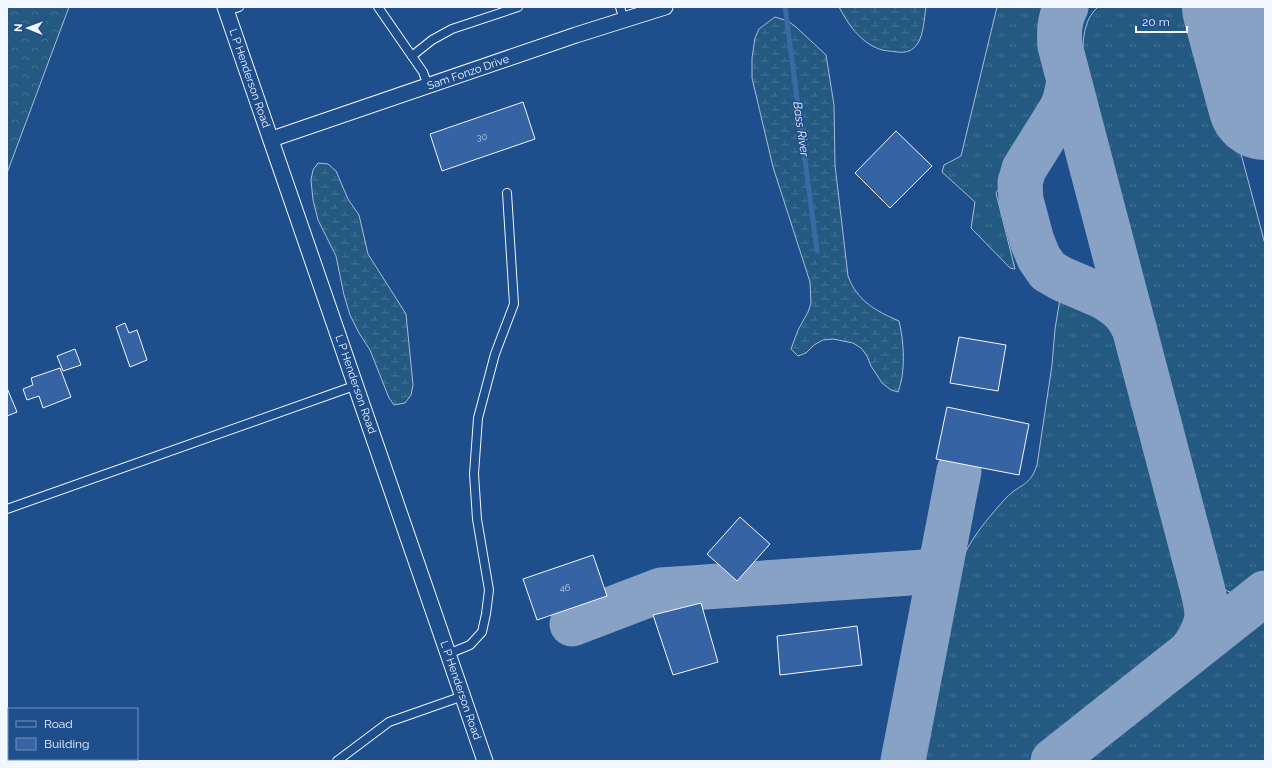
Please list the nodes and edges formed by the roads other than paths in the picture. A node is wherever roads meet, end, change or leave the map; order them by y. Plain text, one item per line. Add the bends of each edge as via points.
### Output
1 (378, 7) edge
2 (518, 7) edge
3 (664, 7) edge
4 (230, 8) edge
5 (622, 14) edge
6 (412, 56) junction
7 (428, 86) junction
8 (272, 139) junction
9 (507, 193) dead end
10 (356, 385) junction
11 (7, 509) edge
12 (448, 654) junction
13 (463, 696) junction
14 (336, 761) edge
15 (485, 761) edge

1 - 6 lane
2 - 6 lane via 452,29 432,40
3 - 5 street, Sam Fonzo Drive
4 - 8 street, L P Henderson Road
5 - 7 street, Sam Fonzo Drive
6 - 7 lane via 423,72
7 - 8 street, Sam Fonzo Drive
8 - 10 street, L P Henderson Road
9 - 12 lane via 514,304 495,354 478,418 474,474 489,590 482,632 470,645
10 - 11 lane
10 - 12 street, L P Henderson Road
12 - 13 street, L P Henderson Road
13 - 14 lane via 389,722
13 - 15 street, L P Henderson Road

